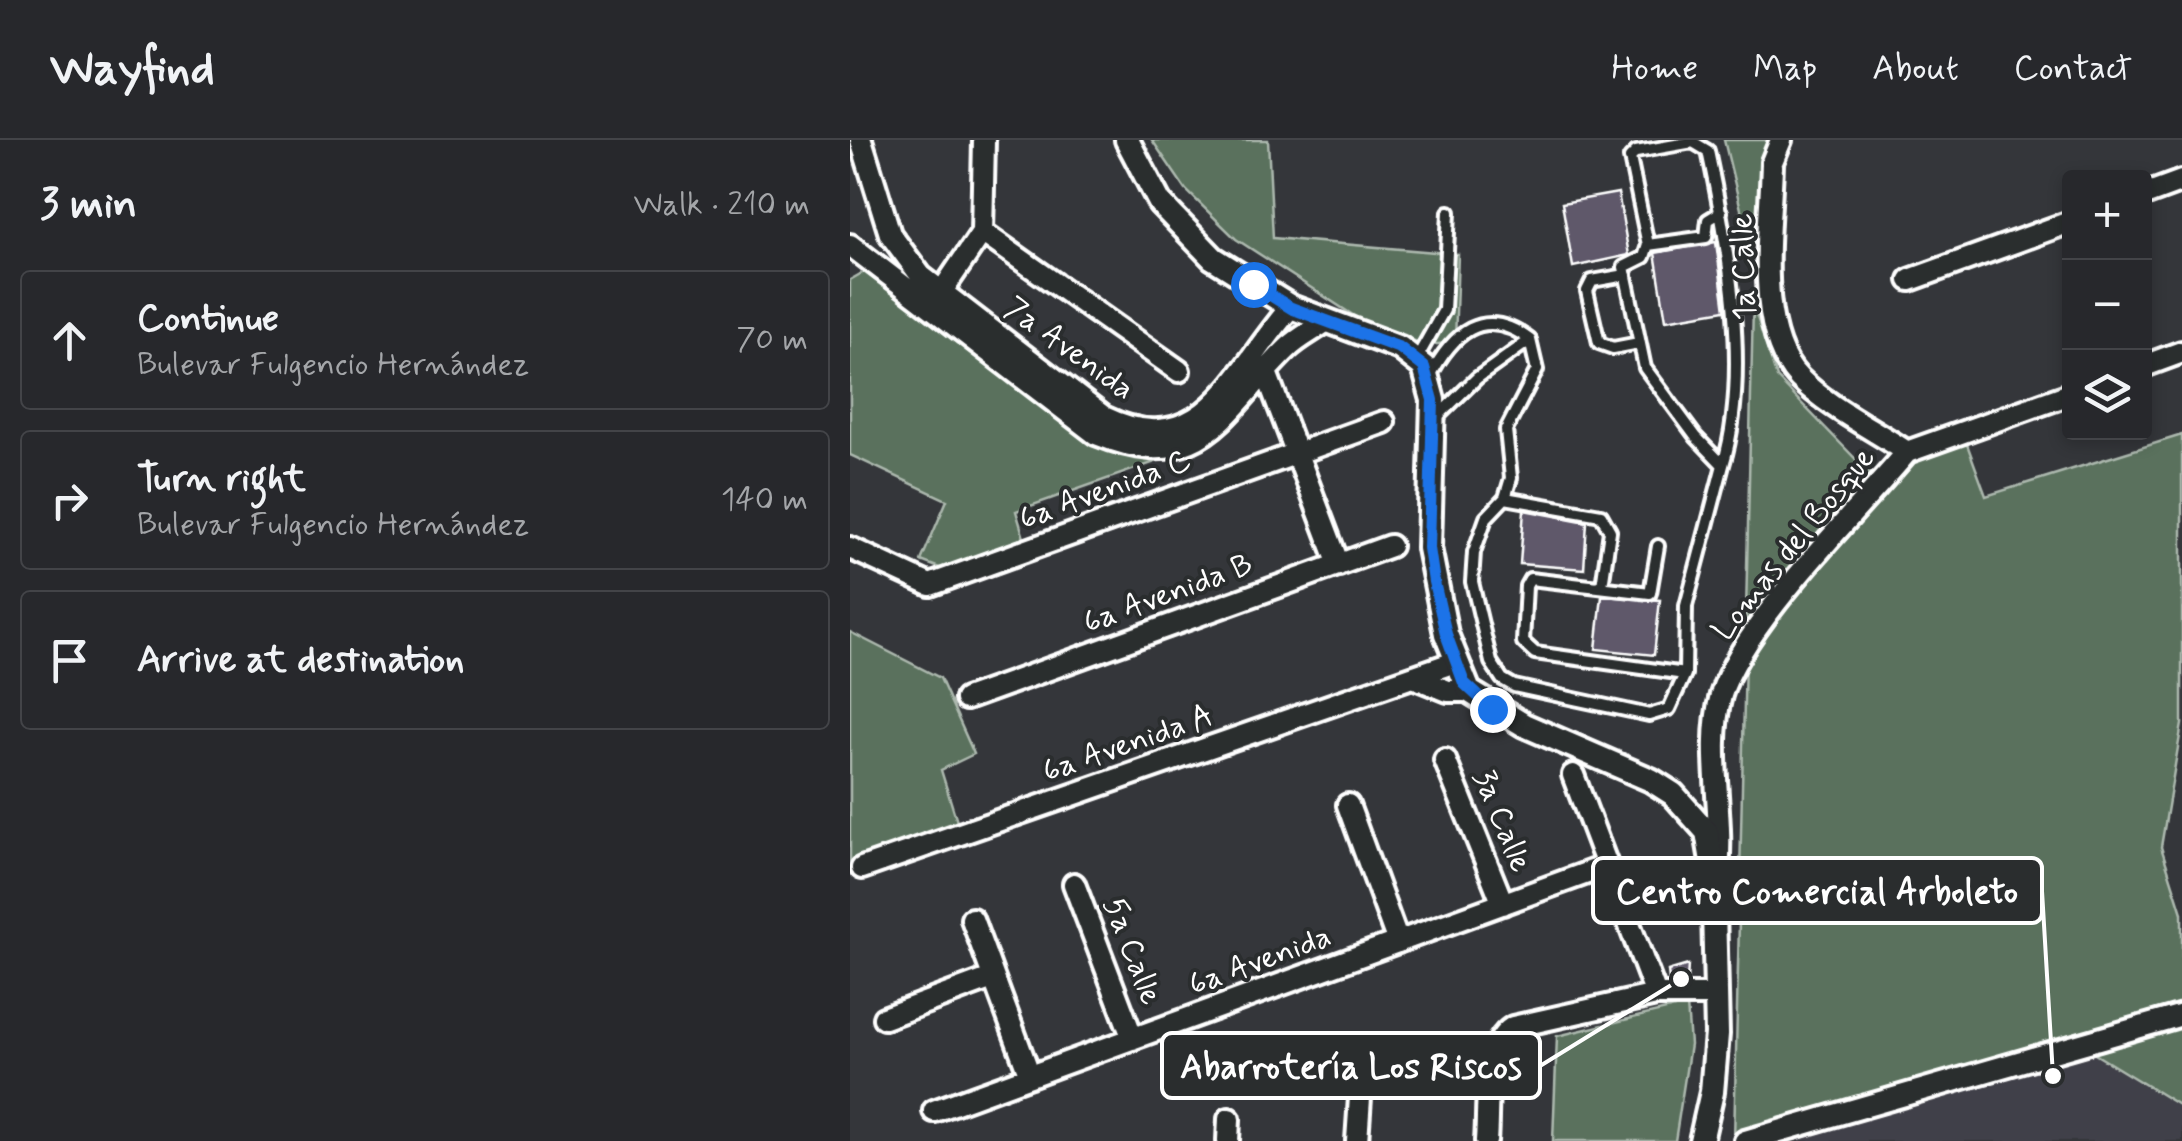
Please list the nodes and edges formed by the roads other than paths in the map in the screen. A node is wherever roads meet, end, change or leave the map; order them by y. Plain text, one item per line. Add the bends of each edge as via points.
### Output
1 (861, 140) edge
2 (984, 140) edge
3 (1127, 140) edge
4 (1781, 140) edge
5 (2182, 181) edge
6 (2152, 192) edge
7 (1449, 212) dead end
8 (1721, 212) junction
9 (2062, 225) edge
10 (982, 232) junction
11 (850, 244) edge
12 (1648, 245) junction
13 (1626, 274) junction
14 (1910, 280) dead end
15 (936, 301) junction
16 (1291, 308) junction
17 (1325, 322) junction
18 (1530, 340) junction
19 (1639, 343) junction
20 (2182, 352) edge
21 (1252, 358) junction
22 (2152, 363) edge
23 (1423, 368) junction
24 (1179, 370) dead end
25 (1267, 375) junction
26 (1039, 380) junction
27 (2062, 397) edge
28 (1434, 421) junction
29 (1384, 422) dead end
30 (1297, 452) junction
31 (1907, 452) junction
32 (1723, 465) junction
33 (1505, 498) junction
34 (1390, 546) dead end
35 (1658, 546) dead end
36 (850, 548) edge
37 (1339, 565) junction
38 (1602, 586) junction
39 (1455, 662) junction
40 (1685, 674) junction
41 (1412, 677) junction
42 (1469, 691) junction
43 (966, 699) dead end
44 (1445, 760) dead end
45 (1572, 775) dead end
46 (1348, 805) dead end
47 (1606, 866) junction
48 (862, 868) dead end
49 (1074, 884) dead end
50 (1503, 904) junction
51 (1714, 911) junction
52 (972, 919) dead end
53 (1398, 942) junction
54 (992, 978) junction
55 (1716, 994) junction
56 (1656, 995) junction
57 (2182, 1015) edge
58 (884, 1018) dead end
59 (1133, 1039) junction
60 (1364, 1054) dead end
61 (1030, 1076) junction
62 (934, 1111) dead end
63 (1229, 1119) dead end
64 (1228, 1141) edge
65 (1357, 1141) edge
66 (1486, 1141) edge
67 (1700, 1141) edge
68 (1744, 1141) edge

1 - 15 street, 7a Avenida via 890,234
2 - 10 street
3 - 16 street via 1160,203 1213,258
4 - 31 street, 1a Calle via 1772,162 1769,308 1777,336 1800,379
5 - 6 street
7 - 23 lane via 1444,310
8 - 12 lane via 1708,220 1706,237
8 - 12 lane via 1703,147 1694,142 1636,152 1631,170
8 - 32 lane via 1737,409
9 - 14 street
10 - 15 street
10 - 24 street
11 - 15 street, 7a Avenida
12 - 13 lane via 1644,257 1624,267
13 - 19 lane
13 - 19 lane via 1592,281 1587,291 1598,343
15 - 26 street, 7a Avenida
16 - 17 street
16 - 21 street, 7a Avenida
17 - 23 street
17 - 25 street, 7a Avenida via 1287,349
18 - 23 lane via 1514,328 1476,325
18 - 28 lane via 1477,378
18 - 33 lane via 1536,370 1506,430 1511,478
19 - 32 lane via 1645,368
20 - 22 street
21 - 25 street
21 - 26 street, 7a Avenida via 1200,418 1160,430 1130,429
23 - 28 street
25 - 26 street, 7a Avenida via 1210,433 1158,449 1096,434
25 - 30 street
27 - 31 street
28 - 39 street via 1429,548
29 - 30 street, 6a Avenida C
30 - 36 street, 6a Avenida C via 930,585
30 - 37 street
31 - 51 street, Lomas del Bosque via 1734,662 1715,734 1722,830
32 - 40 lane via 1686,606
33 - 38 lane via 1601,515 1610,530
33 - 40 lane via 1486,518 1472,582 1491,662 1502,680 1649,714 1669,709
34 - 37 street, 6a Avenida B
35 - 38 lane via 1650,593
37 - 43 street, 6a Avenida B
38 - 40 lane via 1530,579 1523,642 1535,653
39 - 41 street, 6a Avenida A
39 - 42 street
41 - 42 street via 1448,691
41 - 48 street, 6a Avenida A
42 - 51 street via 1492,709 1673,794 1707,832
44 - 50 street, 3a Calle
45 - 47 street
46 - 53 street
47 - 50 street, 6a Avenida
47 - 56 street
49 - 59 street, 5a Calle
50 - 53 street, 6a Avenida
51 - 55 street
52 - 54 street
53 - 59 street, 6a Avenida
54 - 58 street
54 - 61 street
55 - 56 street
55 - 67 street via 1715,1063
56 - 66 street via 1501,1034
57 - 68 street
59 - 61 street, 6a Avenida
60 - 65 street
61 - 62 street, 6a Avenida
63 - 64 street

